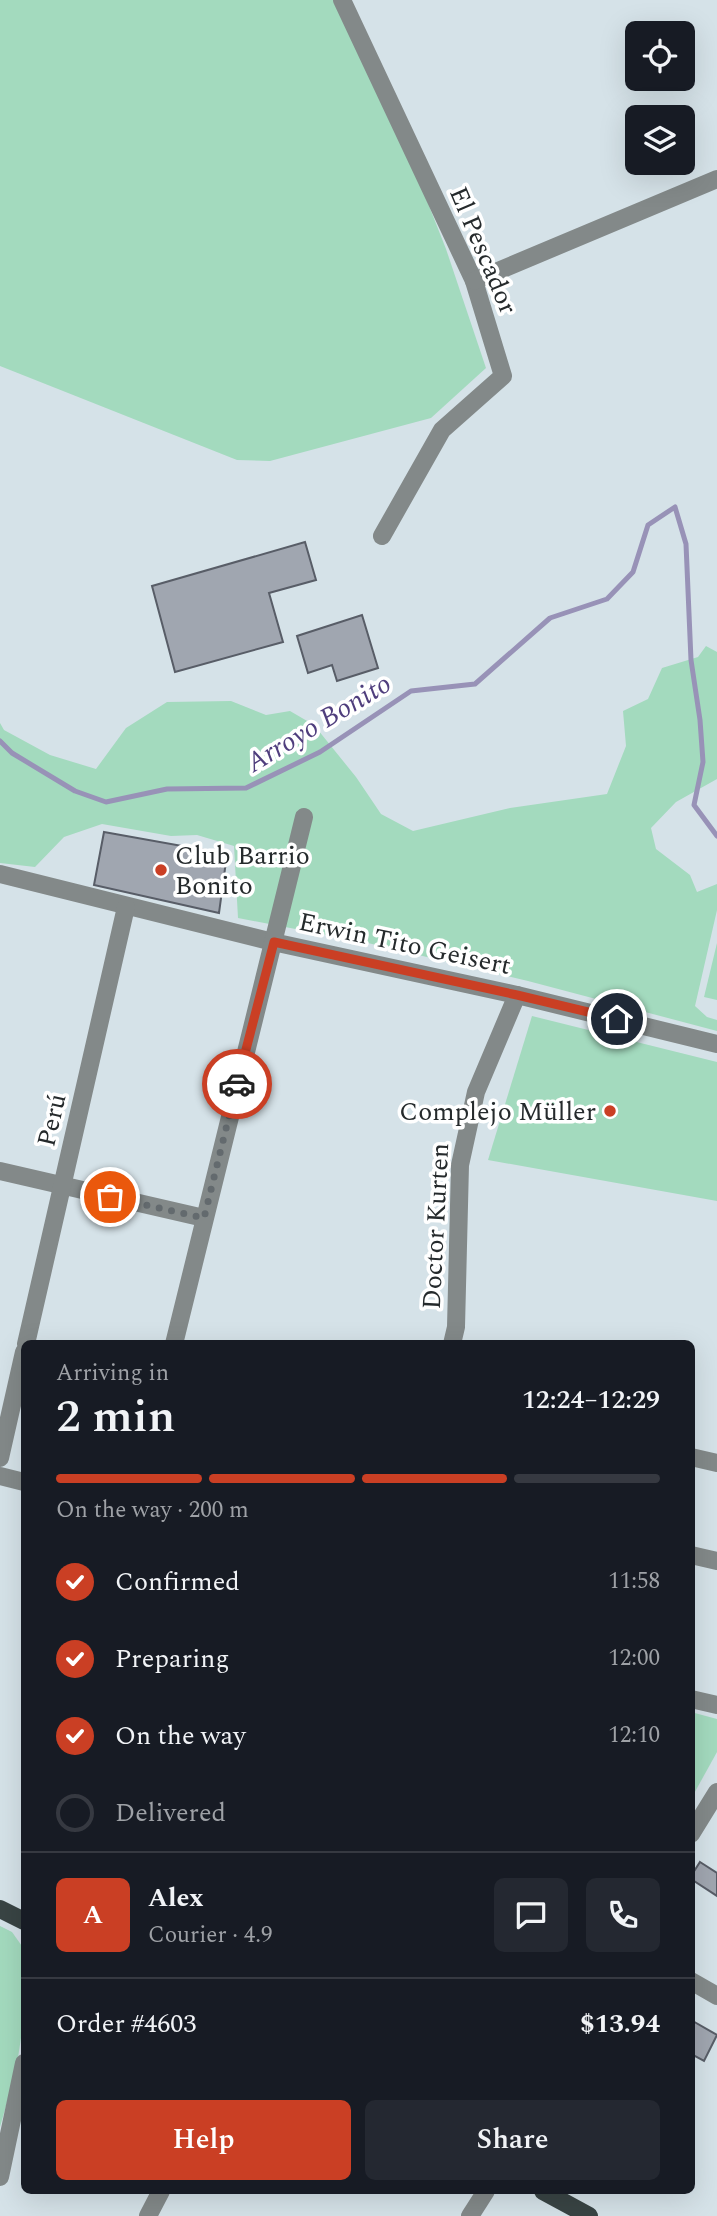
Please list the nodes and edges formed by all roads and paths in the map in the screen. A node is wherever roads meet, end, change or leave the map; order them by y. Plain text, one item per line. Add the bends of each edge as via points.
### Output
1 (342, 0) edge
2 (717, 179) edge
3 (474, 281) junction
4 (382, 536) dead end
5 (304, 817) dead end
6 (0, 874) edge
7 (126, 907) junction
8 (274, 942) junction
9 (517, 995) junction
10 (717, 1044) edge
11 (0, 1171) edge
12 (62, 1187) junction
13 (204, 1218) junction
14 (27, 1340) edge
15 (175, 1340) edge
16 (453, 1340) edge
17 (21, 1365) edge
18 (0, 1458) edge
19 (695, 1458) edge
20 (717, 1463) edge
21 (0, 1476) edge
22 (21, 1481) edge
23 (695, 1556) edge
24 (717, 1561) edge
25 (695, 1700) edge
26 (717, 1705) edge
27 (717, 1792) edge
28 (695, 1828) edge
29 (0, 1909) edge
30 (21, 1920) edge
31 (695, 1983) edge
32 (717, 1996) edge
33 (21, 2077) edge
34 (0, 2178) edge
35 (159, 2194) edge
36 (484, 2194) edge
37 (549, 2194) edge
38 (148, 2216) edge
39 (470, 2216) edge
40 (589, 2216) edge

1 - 3 street, El Pescador
2 - 3 street
3 - 4 street, El Pescador via 503,376 442,430
5 - 8 street
6 - 7 street, Erwin Tito Geisert
7 - 8 street, Erwin Tito Geisert
7 - 12 street, Perú
8 - 9 street, Erwin Tito Geisert
8 - 13 street
9 - 10 street, Erwin Tito Geisert
9 - 16 street, Doctor Kurten via 476,1092 460,1165
11 - 12 street
12 - 13 street
12 - 14 street, Perú
13 - 15 street
17 - 18 street
19 - 20 street
21 - 22 street
23 - 24 street
25 - 26 street
27 - 28 street
29 - 30 main road
31 - 32 street
33 - 34 street
35 - 38 street
36 - 39 street
37 - 40 main road

